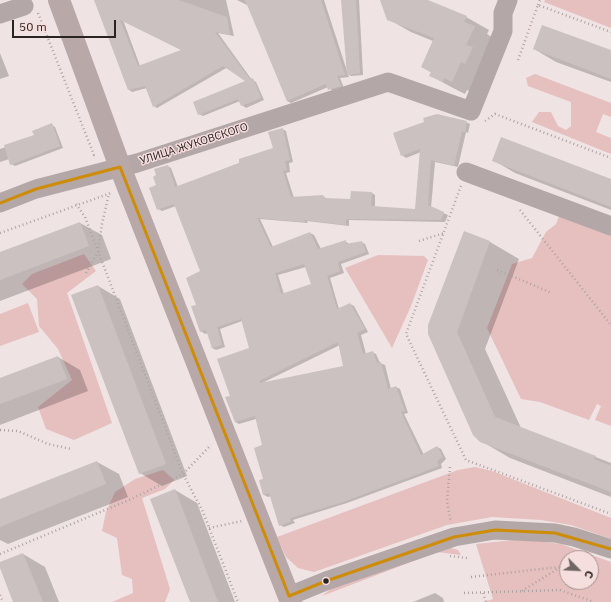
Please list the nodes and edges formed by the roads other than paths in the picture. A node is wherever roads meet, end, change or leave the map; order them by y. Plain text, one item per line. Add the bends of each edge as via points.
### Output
1 (59, 0) edge
2 (508, 0) edge
3 (30, 7) road end
4 (0, 14) edge
5 (120, 167) junction
6 (466, 172) road end
7 (0, 203) edge
8 (611, 226) edge
9 (611, 549) edge
10 (290, 599) edge

1 - 5 main road
2 - 5 street, УЛИЦА ЖУКОВСКОГО via 503,13 503,31 471,111 388,82
3 - 4 street
5 - 7 street, УЛИЦА ЖУКОВСКОГО via 36,189
5 - 10 main road
6 - 8 street
9 - 10 street via 555,533 495,530 454,537

